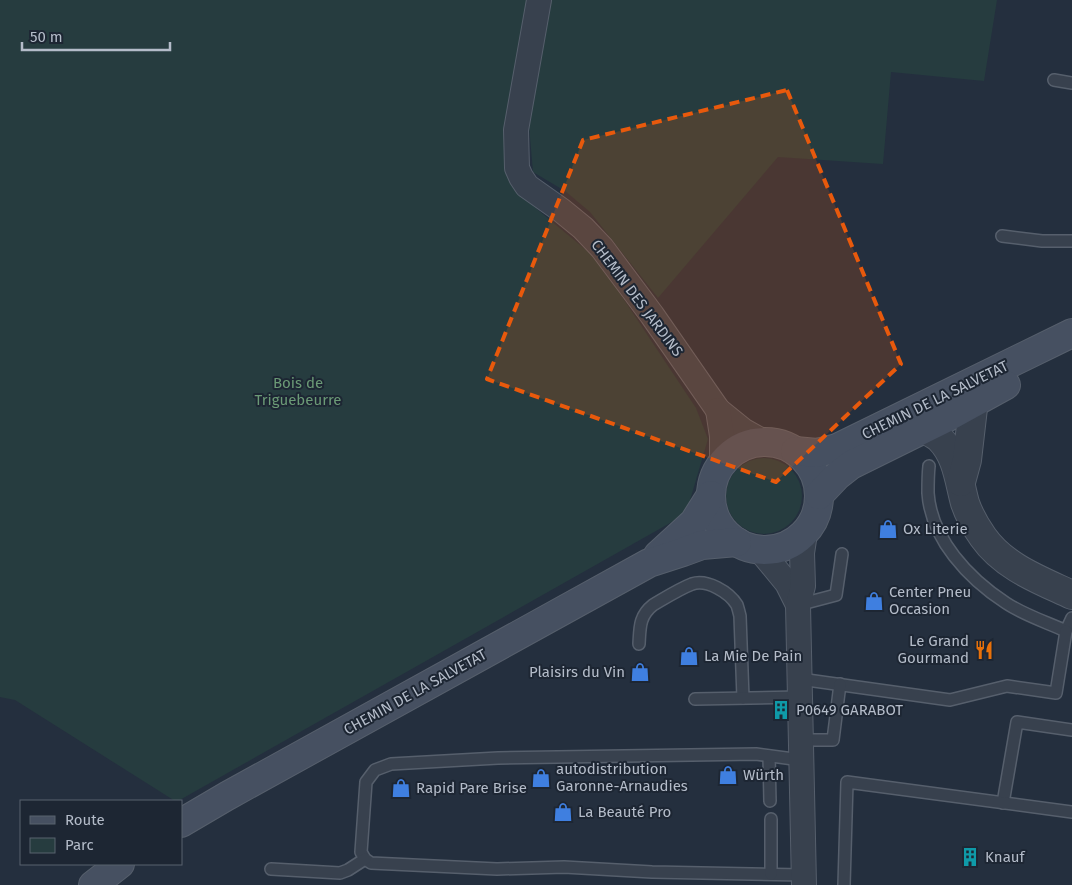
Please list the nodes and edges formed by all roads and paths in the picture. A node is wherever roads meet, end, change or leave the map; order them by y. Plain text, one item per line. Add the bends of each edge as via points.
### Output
1 (539, 0) edge
2 (1054, 80) dead end
3 (1072, 82) edge
4 (1002, 236) dead end
5 (1072, 241) edge
6 (1072, 333) edge
7 (1072, 351) edge
8 (976, 401) junction
9 (718, 410) junction
10 (924, 429) junction
11 (764, 442) junction
12 (795, 451) junction
13 (722, 464) junction
14 (928, 466) dead end
15 (961, 482) junction
16 (711, 495) junction
17 (819, 496) junction
18 (805, 533) junction
19 (748, 546) junction
20 (842, 554) dead end
21 (649, 563) junction
22 (1072, 595) edge
23 (798, 605) junction
24 (1072, 618) edge
25 (1066, 631) junction
26 (639, 644) dead end
27 (840, 684) junction
28 (800, 688) junction
29 (743, 698) junction
30 (694, 699) dead end
31 (1072, 730) edge
32 (801, 750) junction
33 (770, 756) junction
34 (770, 801) dead end
35 (1003, 803) junction
36 (1072, 812) edge
37 (771, 819) dead end
38 (182, 822) edge
39 (364, 859) junction
40 (119, 865) edge
41 (271, 869) dead end
42 (771, 874) junction
43 (804, 880) edge
44 (93, 885) edge
45 (844, 885) edge

1 - 9 street, CHEMIN DES JARDINS via 516,130 517,168 527,186 583,228 602,248
2 - 3 lane
4 - 5 lane
6 - 12 main road, CHEMIN DE LA SALVETAT via 837,448 816,453
7 - 8 main road, CHEMIN DE LA SALVETAT
8 - 10 main road, CHEMIN DE LA SALVETAT
8 - 15 street
9 - 11 street, CHEMIN DES JARDINS
9 - 13 street, CHEMIN DES JARDINS
10 - 15 street via 947,449
10 - 17 main road, CHEMIN DE LA SALVETAT via 852,465
11 - 12 main road
11 - 13 main road via 738,450
12 - 17 main road via 815,475
13 - 16 main road
14 - 25 lane via 932,514 954,555 977,581 1008,604
15 - 22 street via 969,513 994,550 1020,570
16 - 19 main road via 714,513 721,526
16 - 21 main road, CHEMIN DE LA SALVETAT via 694,522
17 - 18 main road via 819,506
18 - 19 main road via 786,546 774,549
18 - 23 street via 803,586
19 - 21 main road, CHEMIN DE LA SALVETAT via 702,545
19 - 23 street via 787,583
20 - 23 lane via 836,595
21 - 38 main road, CHEMIN DE LA SALVETAT
23 - 28 street
24 - 25 lane
25 - 27 lane via 1056,693 1007,686 950,700
26 - 29 lane via 641,620 653,605 693,584 709,584 718,588 733,600 740,616
27 - 28 lane
27 - 32 lane via 833,740
28 - 29 lane
28 - 32 street
29 - 30 lane
31 - 35 lane via 1017,722
32 - 33 lane
32 - 43 street
33 - 34 lane
33 - 39 lane via 508,758 391,764 375,770 366,782
35 - 36 lane
35 - 45 lane via 847,782
37 - 42 lane
39 - 41 lane via 340,873
39 - 42 lane via 371,863 497,869
40 - 44 main road
42 - 43 lane

